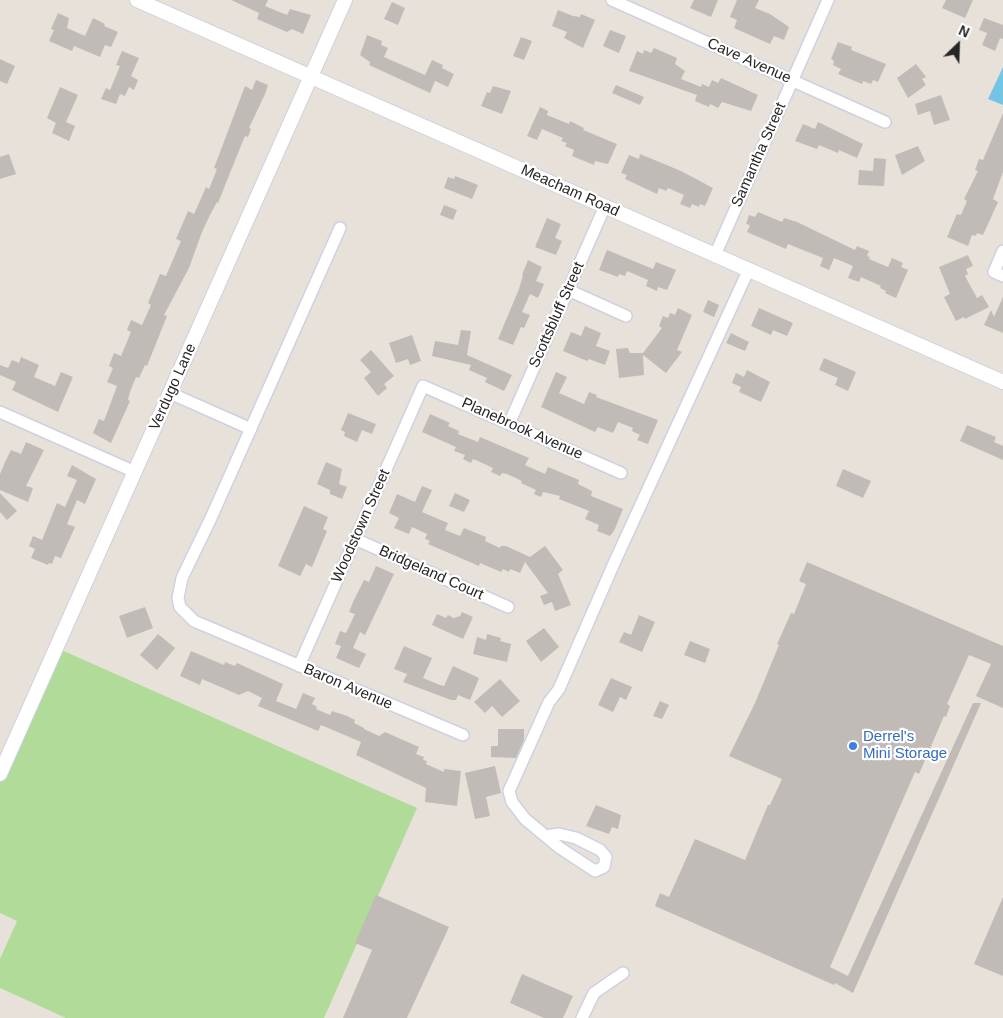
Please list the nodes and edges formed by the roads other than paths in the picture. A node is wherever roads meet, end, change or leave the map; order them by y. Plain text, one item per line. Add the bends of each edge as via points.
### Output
1 (137, 0) edge
2 (345, 0) edge
3 (612, 0) edge
4 (828, 0) edge
5 (311, 77) junction
6 (792, 80) junction
7 (885, 122) dead end
8 (605, 206) junction
9 (340, 228) dead end
10 (1003, 251) edge
11 (715, 255) junction
12 (749, 269) junction
13 (998, 274) edge
14 (568, 290) junction
15 (626, 316) dead end
16 (1003, 382) edge
17 (423, 386) joint
18 (170, 392) junction
19 (0, 412) edge
20 (509, 424) junction
21 (251, 429) junction
22 (135, 472) junction
23 (621, 473) dead end
24 (355, 539) junction
25 (508, 607) dead end
26 (299, 666) junction
27 (463, 735) dead end
28 (0, 774) edge
29 (546, 836) junction
30 (623, 973) dead end
31 (582, 1018) edge

1 - 5 street, Meacham Road
2 - 5 street, Verdugo Lane
3 - 6 street, Cave Avenue
4 - 6 street, Samantha Street
5 - 8 street, Meacham Road
5 - 18 street, Verdugo Lane
6 - 7 street, Cave Avenue
6 - 11 street, Samantha Street
8 - 11 street, Meacham Road
8 - 14 street, Scottsbluff Street
9 - 21 street, Baron Avenue
10 - 13 street
11 - 12 street, Meacham Road
12 - 16 street, Meacham Road
12 - 29 street via 559,690 549,702 509,791 512,802 525,819
14 - 15 street
14 - 20 street, Scottsbluff Street
17 - 20 street, Planebrook Avenue
17 - 24 street, Woodstown Street
18 - 21 street
18 - 22 street, Verdugo Lane
19 - 22 street
20 - 23 street, Planebrook Avenue
21 - 26 street, Baron Avenue via 182,578 178,598 180,607 194,621
22 - 28 street, Verdugo Lane
24 - 25 street, Bridgeland Court
24 - 26 street, Woodstown Street
26 - 27 street, Baron Avenue
29 - 29 street via 595,871 604,867 606,857 600,850 576,838 560,834
30 - 31 street via 594,993

